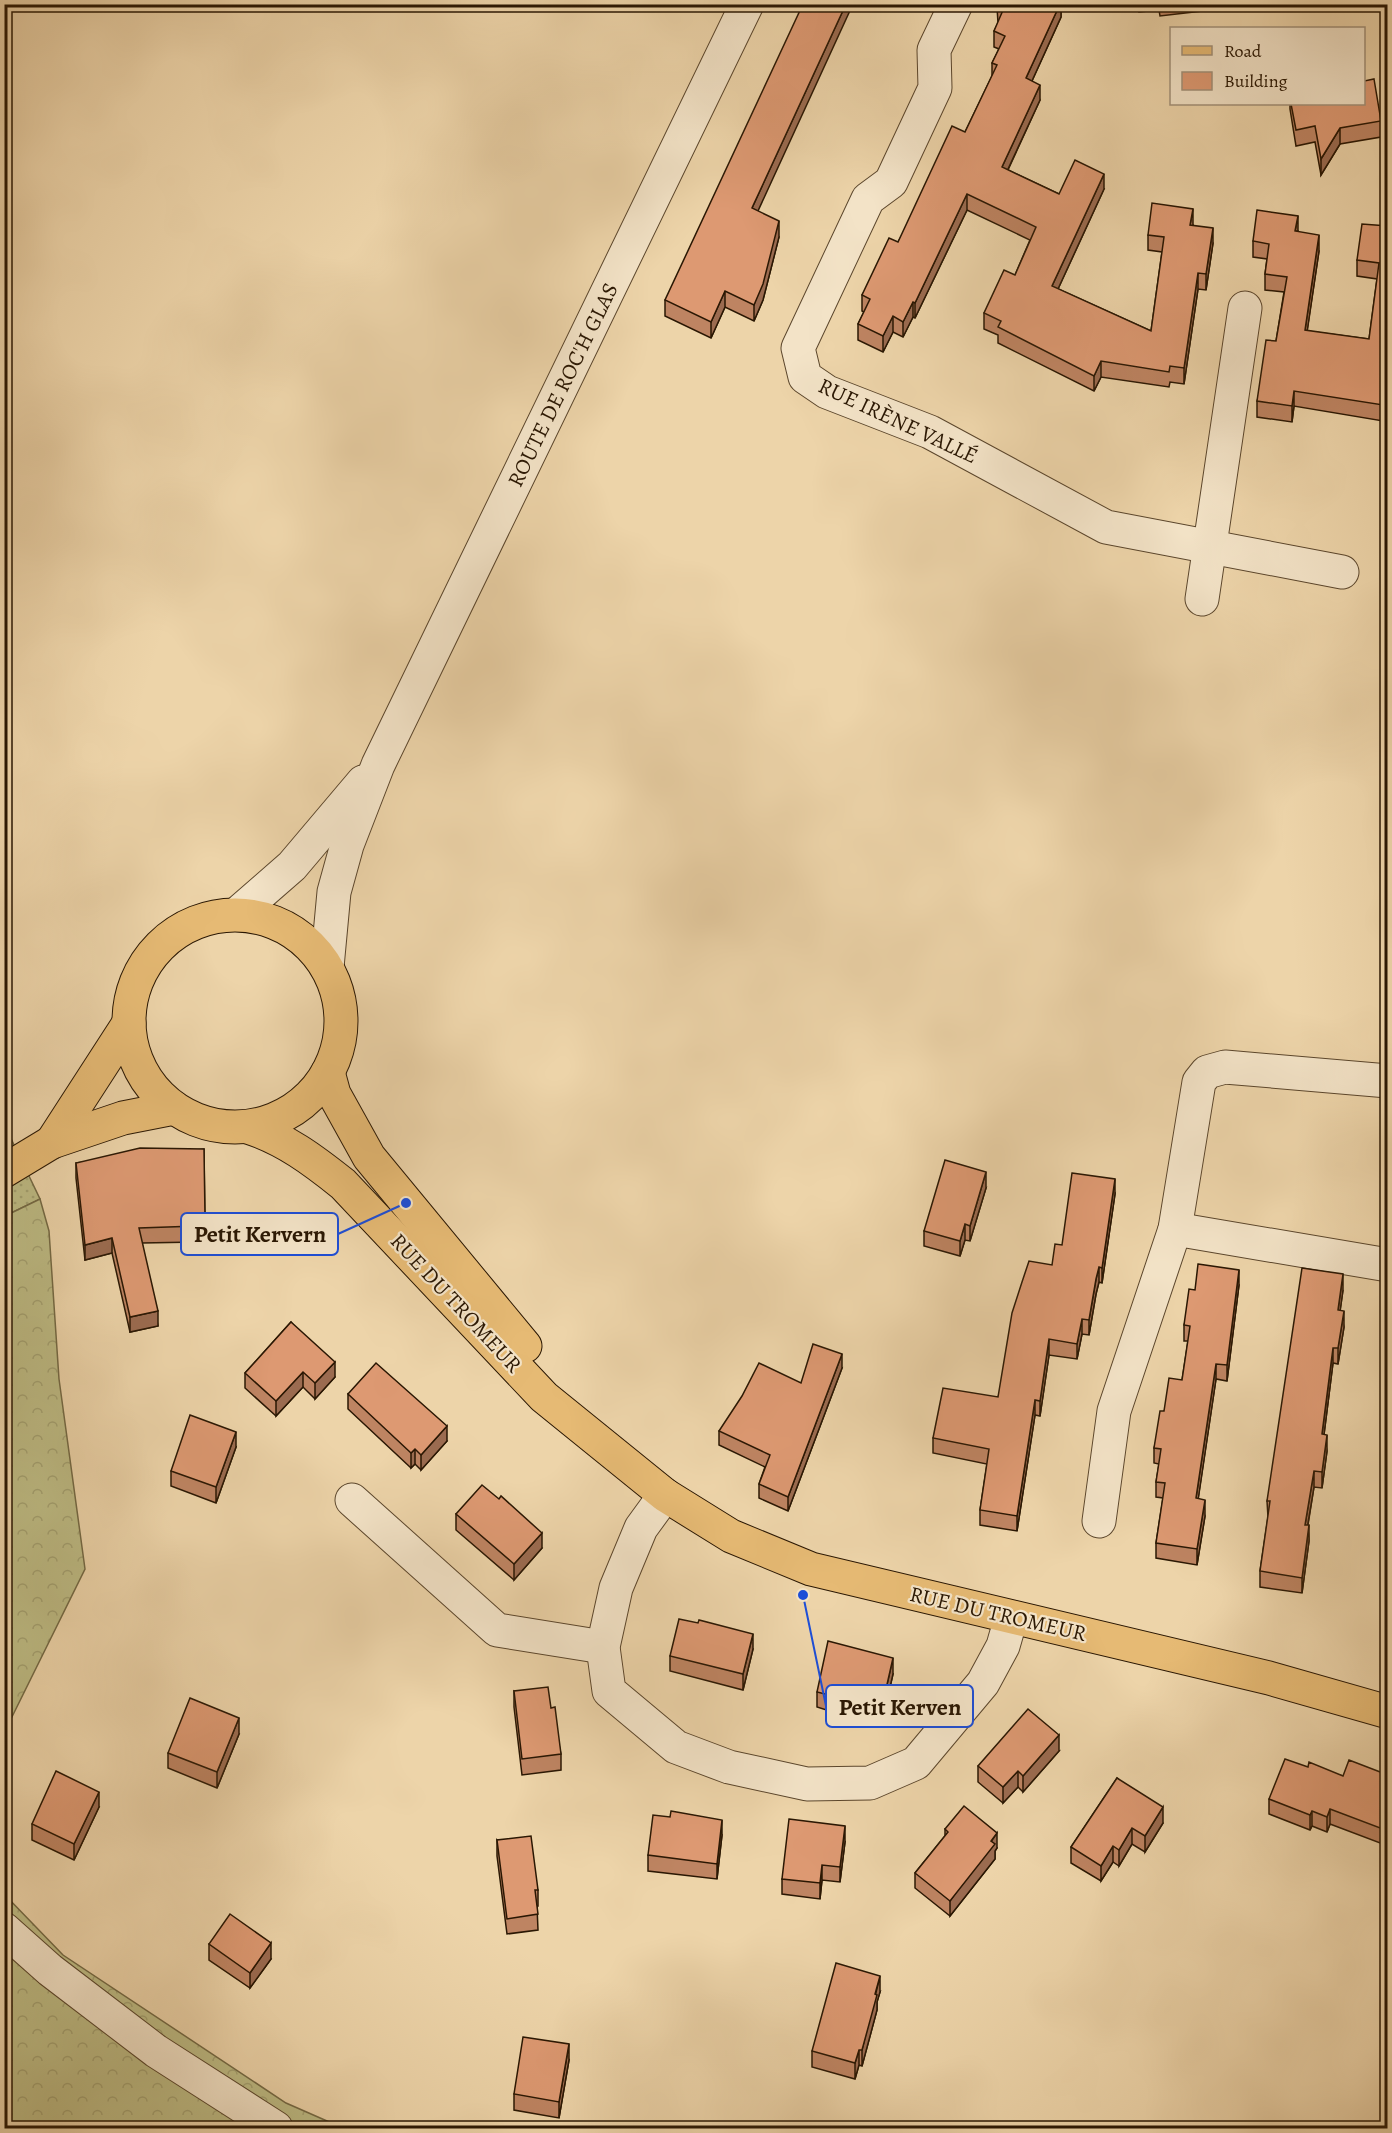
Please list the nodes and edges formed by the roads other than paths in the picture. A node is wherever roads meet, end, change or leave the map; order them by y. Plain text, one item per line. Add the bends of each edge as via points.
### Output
1 (747, 4) edge
2 (956, 4) edge
3 (1245, 308) dead end
4 (1208, 547) junction
5 (1342, 572) dead end
6 (1202, 599) dead end
7 (378, 765) junction
8 (237, 914) junction
9 (327, 967) junction
10 (129, 1023) junction
11 (328, 1072) junction
12 (1388, 1081) edge
13 (174, 1108) junction
14 (248, 1127) junction
15 (52, 1142) junction
16 (4, 1171) edge
17 (1175, 1229) junction
18 (1388, 1265) edge
19 (630, 1467) junction
20 (665, 1495) junction
21 (352, 1500) dead end
22 (1099, 1521) dead end
23 (1011, 1618) junction
24 (603, 1647) junction
25 (1388, 1712) edge
26 (4, 1929) edge
27 (276, 2128) edge

1 - 7 street, ROUTE DE ROC'H GLAS
2 - 4 street, RUE IRÈNE VALLÉ via 934,50 935,88 891,182 868,199 798,348 806,377 827,392 930,432 1106,527
3 - 4 street
4 - 5 street, RUE IRÈNE VALLÉ
4 - 6 street
7 - 8 street, ROUTE DE ROC'H GLAS via 292,866
7 - 9 street, ROUTE DE ROC'H GLAS via 347,845 334,892
8 - 9 main road via 288,929 310,946
8 - 10 main road via 209,918 183,928 159,946 142,969 132,995
9 - 11 main road via 339,1001 340,1038
10 - 13 main road via 132,1048 141,1071
10 - 15 main road
11 - 14 main road via 302,1103 267,1122
11 - 19 main road, RUE DU TROMEUR via 334,1094 369,1157 477,1290
12 - 17 street via 1225,1067 1207,1072 1199,1082
13 - 14 main road via 222,1127
13 - 15 main road via 123,1118
14 - 19 main road, RUE DU TROMEUR via 305,1154 343,1184 544,1397
15 - 16 main road
17 - 18 street
17 - 22 street via 1114,1411
19 - 20 main road, RUE DU TROMEUR
20 - 23 main road, RUE DU TROMEUR via 730,1536 811,1569
20 - 24 street via 641,1528 616,1588
21 - 24 street via 497,1630
23 - 24 street via 1003,1646 983,1683 916,1763 870,1783 807,1784 729,1767 676,1747 609,1691
23 - 25 main road, RUE DU TROMEUR via 1269,1678
26 - 27 street via 50,1970 156,2051

